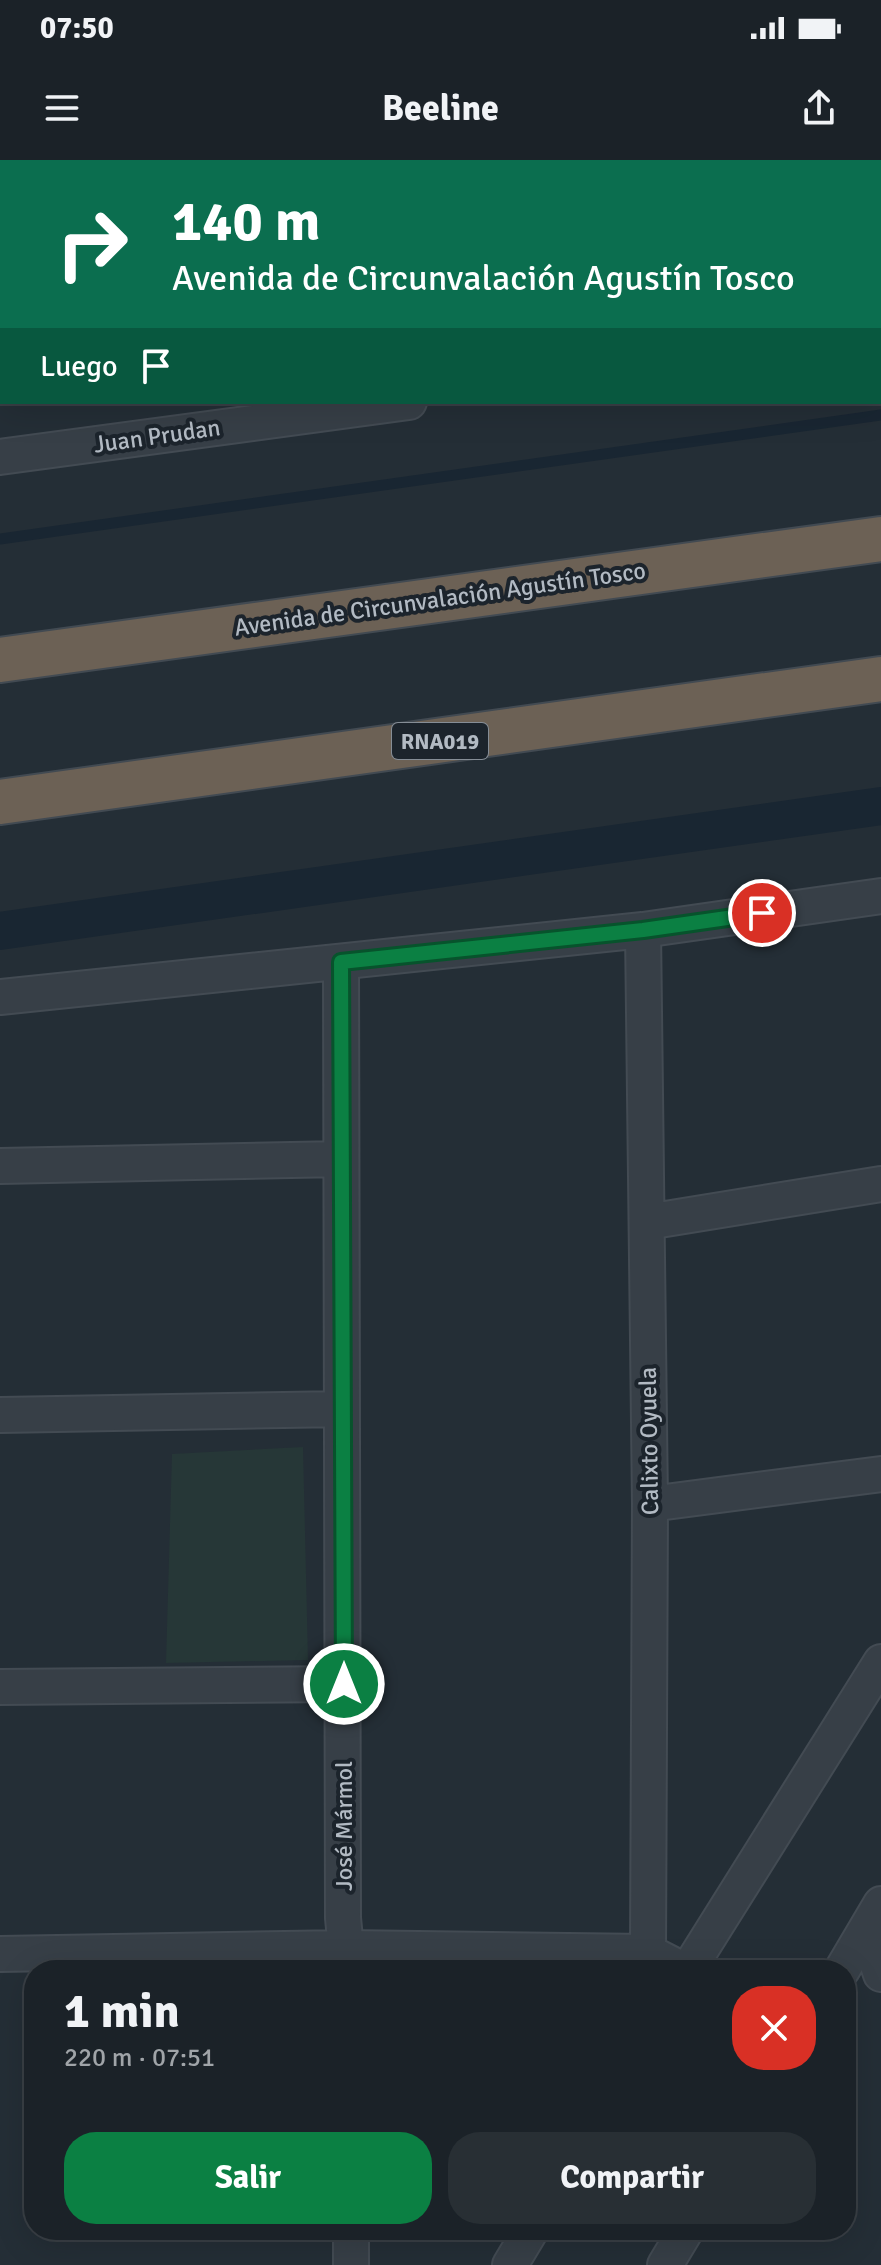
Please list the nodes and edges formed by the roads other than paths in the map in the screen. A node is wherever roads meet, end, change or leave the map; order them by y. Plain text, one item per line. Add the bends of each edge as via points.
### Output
1 (394, 404) edge
2 (0, 457) edge
3 (881, 539) edge
4 (0, 660) edge
5 (881, 679) edge
6 (0, 802) edge
7 (881, 896) edge
8 (643, 930) junction
9 (341, 962) junction
10 (0, 997) edge
11 (341, 1159) junction
12 (0, 1166) edge
13 (881, 1184) edge
14 (647, 1222) junction
15 (342, 1409) junction
16 (0, 1415) edge
17 (881, 1474) edge
18 (650, 1504) junction
19 (881, 1662) edge
20 (344, 1684) junction
21 (0, 1687) edge
22 (874, 1917) edge
23 (648, 1952) junction
24 (0, 1954) edge
25 (346, 1959) edge
26 (665, 1960) edge
27 (692, 1960) edge
28 (848, 1960) edge
29 (881, 1974) edge
30 (351, 2240) edge
31 (525, 2240) edge
32 (680, 2240) edge
33 (351, 2265) edge
34 (510, 2265) edge
35 (665, 2265) edge

1 - 2 street, Juan Prudan
3 - 4 highway, Avenida de Circunvalación Agustín Tosco
5 - 6 highway, RNA019
7 - 8 street
8 - 9 street
8 - 14 street, Calixto Oyuela
9 - 10 street
9 - 11 street, José Mármol
11 - 12 street
11 - 15 street, José Mármol
13 - 14 street
14 - 18 street, Calixto Oyuela
15 - 16 street
15 - 20 street, José Mármol
17 - 18 street
18 - 23 street, Calixto Oyuela
19 - 27 street
20 - 21 street
20 - 25 street, José Mármol
22 - 28 street
22 - 29 street
23 - 25 street
23 - 26 street
24 - 25 street
30 - 33 street
31 - 34 street
32 - 35 street

